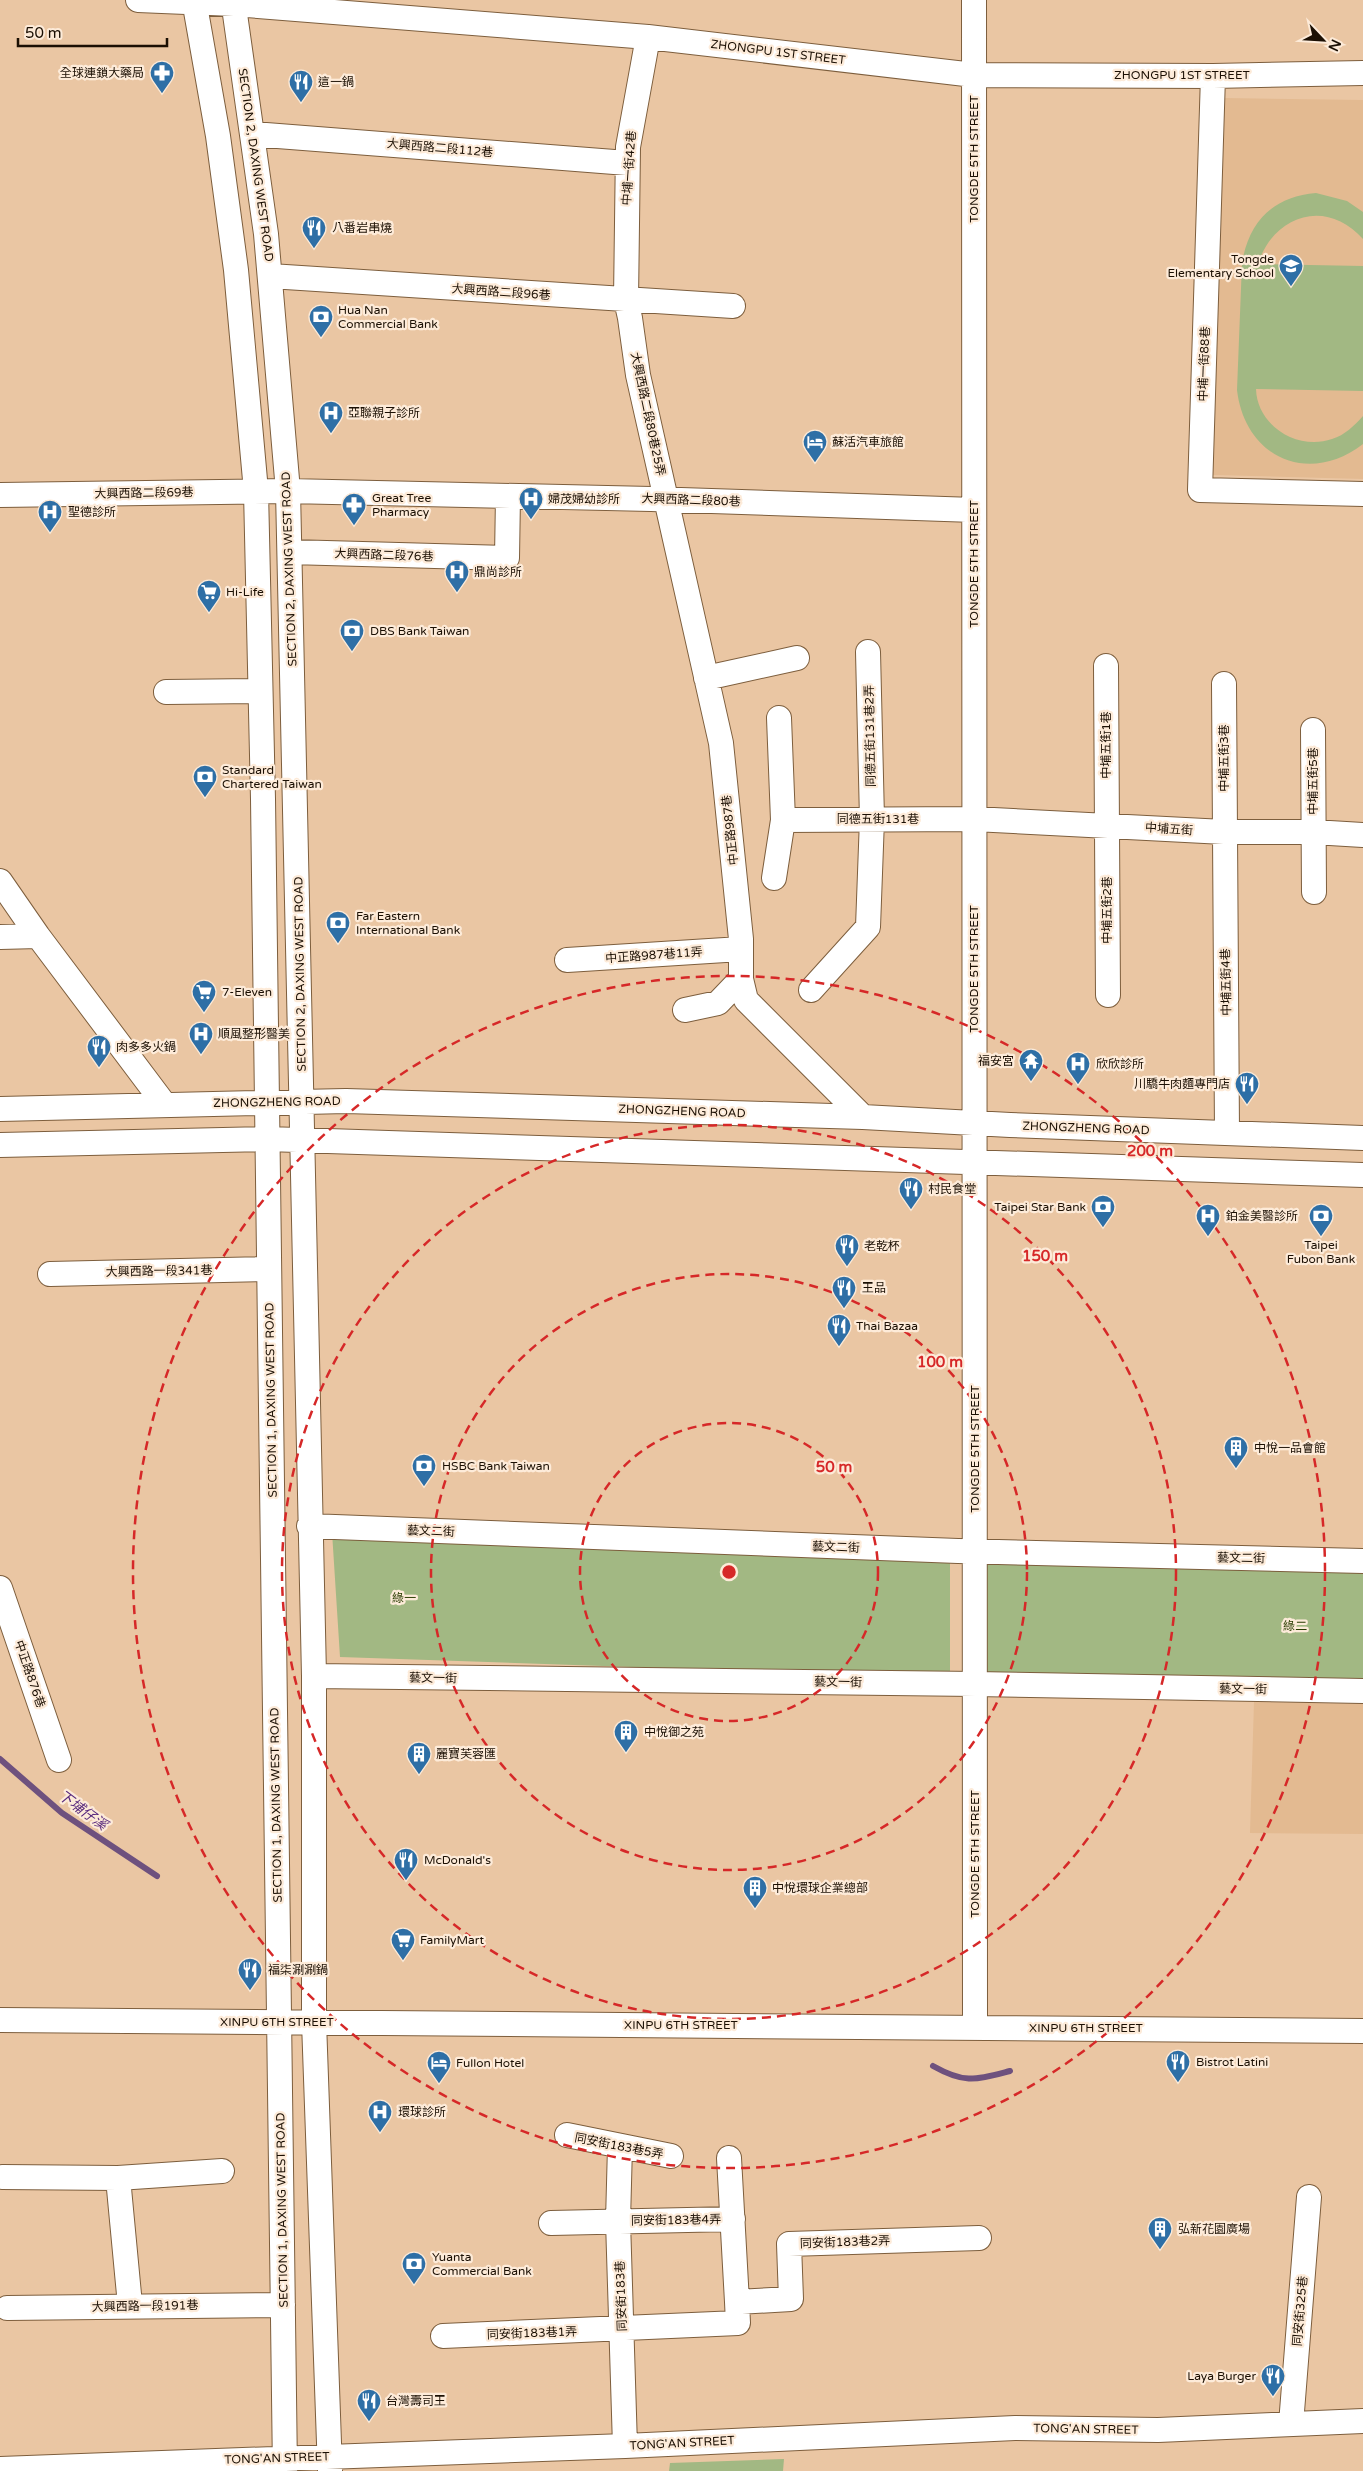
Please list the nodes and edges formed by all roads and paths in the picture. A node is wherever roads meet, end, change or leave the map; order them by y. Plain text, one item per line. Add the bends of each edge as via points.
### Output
1 (138, 0) edge
2 (974, 0) edge
3 (195, 1) edge
4 (233, 2) edge
5 (648, 37) junction
6 (1363, 73) edge
7 (974, 75) junction
8 (1213, 76) junction
9 (252, 134) junction
10 (627, 163) junction
11 (270, 276) junction
12 (626, 300) junction
13 (733, 306) dead end
14 (256, 491) junction
15 (288, 491) junction
16 (1363, 494) edge
17 (0, 495) edge
18 (508, 496) junction
19 (667, 499) junction
20 (974, 510) junction
21 (290, 552) junction
22 (868, 652) dead end
23 (797, 658) dead end
24 (1106, 666) dead end
25 (706, 678) junction
26 (1224, 684) dead end
27 (260, 691) junction
28 (166, 692) dead end
29 (780, 718) dead end
30 (1313, 730) dead end
31 (872, 819) junction
32 (974, 819) junction
33 (783, 820) junction
34 (1106, 825) junction
35 (1224, 832) junction
36 (1313, 832) junction
37 (1363, 835) edge
38 (774, 878) dead end
39 (0, 881) edge
40 (1314, 892) dead end
41 (38, 936) junction
42 (0, 937) edge
43 (741, 949) junction
44 (567, 960) dead end
45 (741, 979) junction
46 (812, 990) dead end
47 (1108, 995) dead end
48 (685, 1010) dead end
49 (266, 1102) junction
50 (302, 1102) junction
51 (164, 1105) junction
52 (0, 1109) edge
53 (863, 1117) junction
54 (974, 1123) junction
55 (1227, 1133) junction
56 (1363, 1138) edge
57 (267, 1139) junction
58 (302, 1141) junction
59 (0, 1145) edge
60 (974, 1163) junction
61 (1363, 1175) edge
62 (269, 1269) junction
63 (50, 1274) dead end
64 (309, 1526) junction
65 (975, 1552) junction
66 (1363, 1561) edge
67 (0, 1588) edge
68 (314, 1676) junction
69 (975, 1684) junction
70 (1363, 1692) edge
71 (59, 1760) dead end
72 (0, 2020) edge
73 (279, 2022) junction
74 (314, 2022) junction
75 (975, 2028) junction
76 (1363, 2031) edge
77 (567, 2135) dead end
78 (620, 2146) junction
79 (671, 2156) dead end
80 (729, 2158) dead end
81 (222, 2172) dead end
82 (2, 2177) dead end
83 (118, 2178) junction
84 (1309, 2197) dead end
85 (733, 2219) junction
86 (618, 2221) junction
87 (551, 2222) dead end
88 (979, 2238) dead end
89 (737, 2302) junction
90 (130, 2305) junction
91 (283, 2305) junction
92 (7, 2308) dead end
93 (622, 2329) junction
94 (443, 2336) dead end
95 (1363, 2421) edge
96 (1291, 2424) junction
97 (625, 2446) junction
98 (285, 2464) edge
99 (330, 2464) edge
100 (0, 2469) edge

1 - 3 street, ZHONGPU 1ST STREET
2 - 7 street, TONGDE 5TH STREET
3 - 4 street, ZHONGPU 1ST STREET
3 - 14 street via 236,270
4 - 5 street, ZHONGPU 1ST STREET
4 - 9 street, SECTION 2, DAXING WEST ROAD
5 - 7 street, ZHONGPU 1ST STREET
5 - 10 street, 中埔一街42巷
6 - 8 street, ZHONGPU 1ST STREET
7 - 8 street, ZHONGPU 1ST STREET
7 - 20 street, TONGDE 5TH STREET
8 - 16 street, 中埔一街88巷 via 1200,490
9 - 10 street, 大興西路二段112巷
9 - 11 street, SECTION 2, DAXING WEST ROAD
10 - 12 street, 中埔一街42巷
11 - 12 street, 大興西路二段96巷
11 - 15 street, SECTION 2, DAXING WEST ROAD
12 - 13 street, 大興西路二段96巷
12 - 19 street, 大興西路二段80巷25弄 via 638,375
14 - 15 street, 大興西路二段69巷
14 - 17 street, 大興西路二段69巷
14 - 27 street
15 - 18 street, 大興西路二段80巷
15 - 21 street, SECTION 2, DAXING WEST ROAD
18 - 19 street, 大興西路二段80巷
18 - 21 street, 大興西路二段76巷 via 507,558
19 - 20 street, 大興西路二段80巷
19 - 25 street, 中正路987巷
20 - 32 street, TONGDE 5TH STREET
21 - 50 street, SECTION 2, DAXING WEST ROAD
22 - 31 street, 同德五街131巷2弄
23 - 25 street
24 - 34 street, 中埔五街1巷
25 - 43 street, 中正路987巷 via 721,743
26 - 35 street, 中埔五街3巷
27 - 28 street
27 - 49 street
29 - 33 street
30 - 36 street, 中埔五街5巷
31 - 32 street, 同德五街131巷
31 - 33 street, 同德五街131巷
31 - 46 street, 同德五街131巷2弄 via 868,927
32 - 34 street, 中埔五街
32 - 54 street, TONGDE 5TH STREET
33 - 38 street
34 - 35 street, 中埔五街
34 - 47 street, 中埔五街2巷
35 - 36 street, 中埔五街
35 - 55 street, 中埔五街4巷
36 - 37 street, 中埔五街
36 - 40 street, 中埔五街5巷
39 - 41 street
41 - 42 street
41 - 51 street
43 - 44 street, 中正路987巷11弄
43 - 45 street, 中正路987巷
45 - 48 street via 718,1003
45 - 53 street, 中正路987巷 via 746,1000
49 - 50 street, ZHONGZHENG ROAD
49 - 51 street, ZHONGZHENG ROAD
49 - 57 street
50 - 53 street, ZHONGZHENG ROAD
50 - 58 street, SECTION 2, DAXING WEST ROAD
51 - 52 street, ZHONGZHENG ROAD
53 - 54 street, ZHONGZHENG ROAD
54 - 55 street, ZHONGZHENG ROAD
54 - 60 street, TONGDE 5TH STREET
55 - 56 street, ZHONGZHENG ROAD
57 - 58 street
57 - 59 street
57 - 62 street, SECTION 1, DAXING WEST ROAD
58 - 60 street
58 - 64 street
60 - 61 street
60 - 65 street, TONGDE 5TH STREET
62 - 63 street, 大興西路一段341巷
62 - 73 street, SECTION 1, DAXING WEST ROAD
64 - 65 street, 藝文二街
64 - 68 street
65 - 66 street, 藝文二街
65 - 69 street, TONGDE 5TH STREET
67 - 71 street, 中正路876巷
68 - 69 street, 藝文一街
68 - 74 street
69 - 70 street, 藝文一街
69 - 75 street, TONGDE 5TH STREET
72 - 73 street, XINPU 6TH STREET
73 - 74 street, XINPU 6TH STREET
73 - 91 street, SECTION 1, DAXING WEST ROAD
74 - 75 street, XINPU 6TH STREET
74 - 99 street
75 - 76 street, XINPU 6TH STREET
77 - 78 street, 同安街183巷5弄
78 - 79 street, 同安街183巷5弄
78 - 86 street, 同安街183巷
80 - 85 street
81 - 83 street
82 - 83 street
83 - 90 street
84 - 96 street, 同安街325巷
85 - 86 street, 同安街183巷4弄
85 - 89 street
86 - 87 street, 同安街183巷4弄
86 - 93 street, 同安街183巷
88 - 89 street, 同安街183巷2弄 via 789,2244 791,2299
89 - 93 street via 738,2323
90 - 91 street, 大興西路一段191巷
90 - 92 street, 大興西路一段191巷
91 - 98 street, SECTION 1, DAXING WEST ROAD
93 - 94 street, 同安街183巷1弄
93 - 97 street, 同安街183巷
95 - 96 street, TONG'AN STREET
96 - 97 street, TONG'AN STREET via 1158,2430 1015,2428
97 - 99 street, TONG'AN STREET
98 - 99 street, TONG'AN STREET
98 - 100 street, TONG'AN STREET

